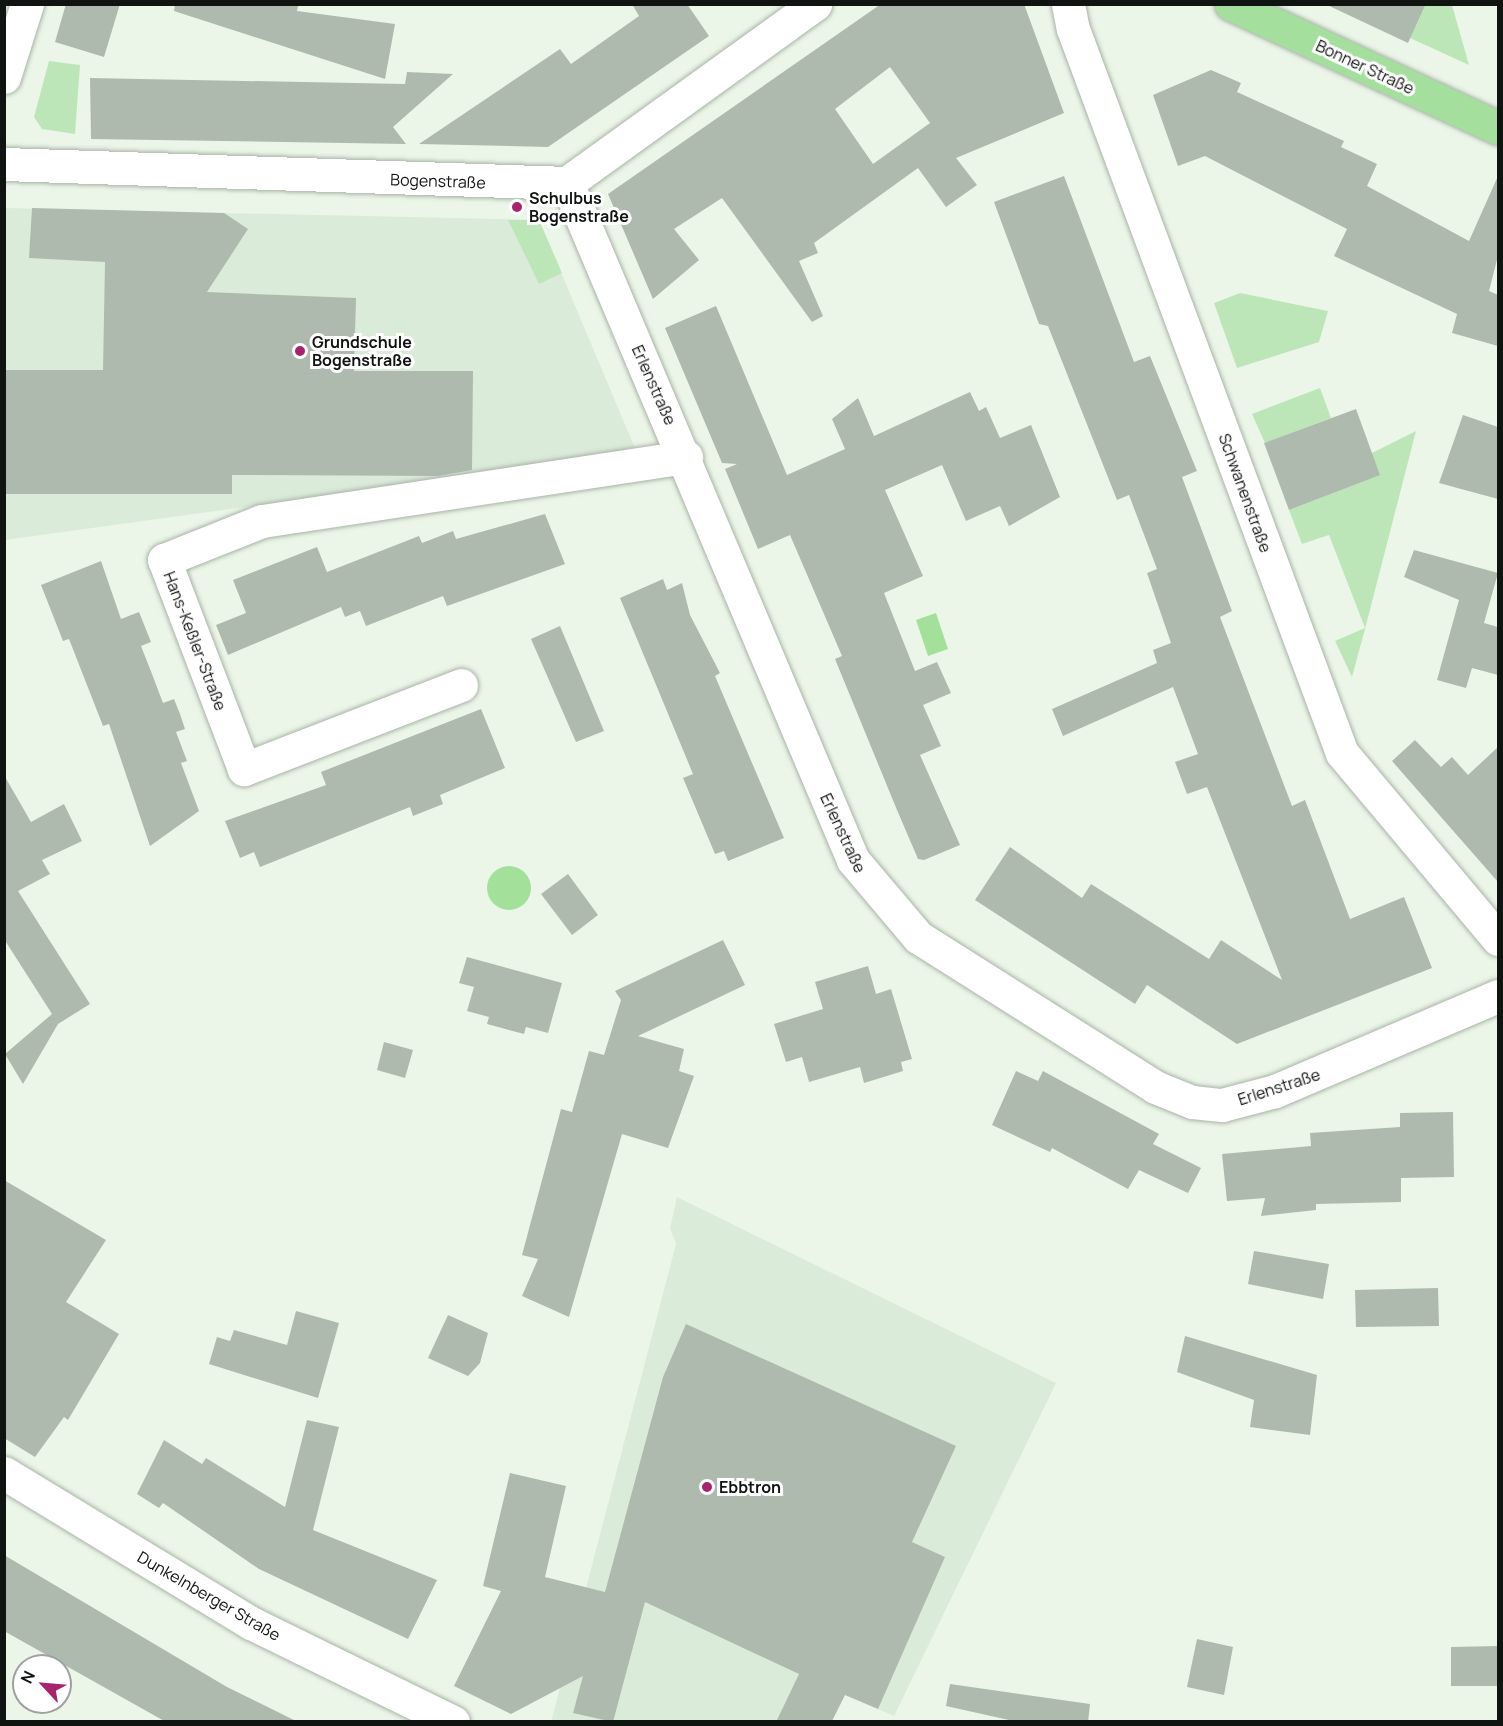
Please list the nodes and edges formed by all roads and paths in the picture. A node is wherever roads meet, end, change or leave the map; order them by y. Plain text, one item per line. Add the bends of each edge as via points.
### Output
1 (27, 4) edge
2 (815, 4) edge
3 (1068, 4) edge
4 (1231, 4) edge
5 (4, 77) edge
6 (1498, 128) edge
7 (4, 164) edge
8 (567, 183) junction
9 (686, 457) junction
10 (461, 685) dead end
11 (1498, 939) edge
12 (1498, 996) edge
13 (4, 1473) edge
14 (453, 1722) edge

1 - 5 street
2 - 8 street
3 - 11 street, Schwanenstraße via 1072,29 1342,753
4 - 6 main road, Bonner Straße
7 - 8 street, Bogenstraße
8 - 9 street, Erlenstraße
9 - 10 street, Hans-Keßler-Straße via 261,522 164,560 244,769
9 - 12 street, Erlenstraße via 853,860 918,937 1155,1087 1192,1102 1222,1105 1275,1091
13 - 14 street, Dunkelnberger Straße via 251,1623

